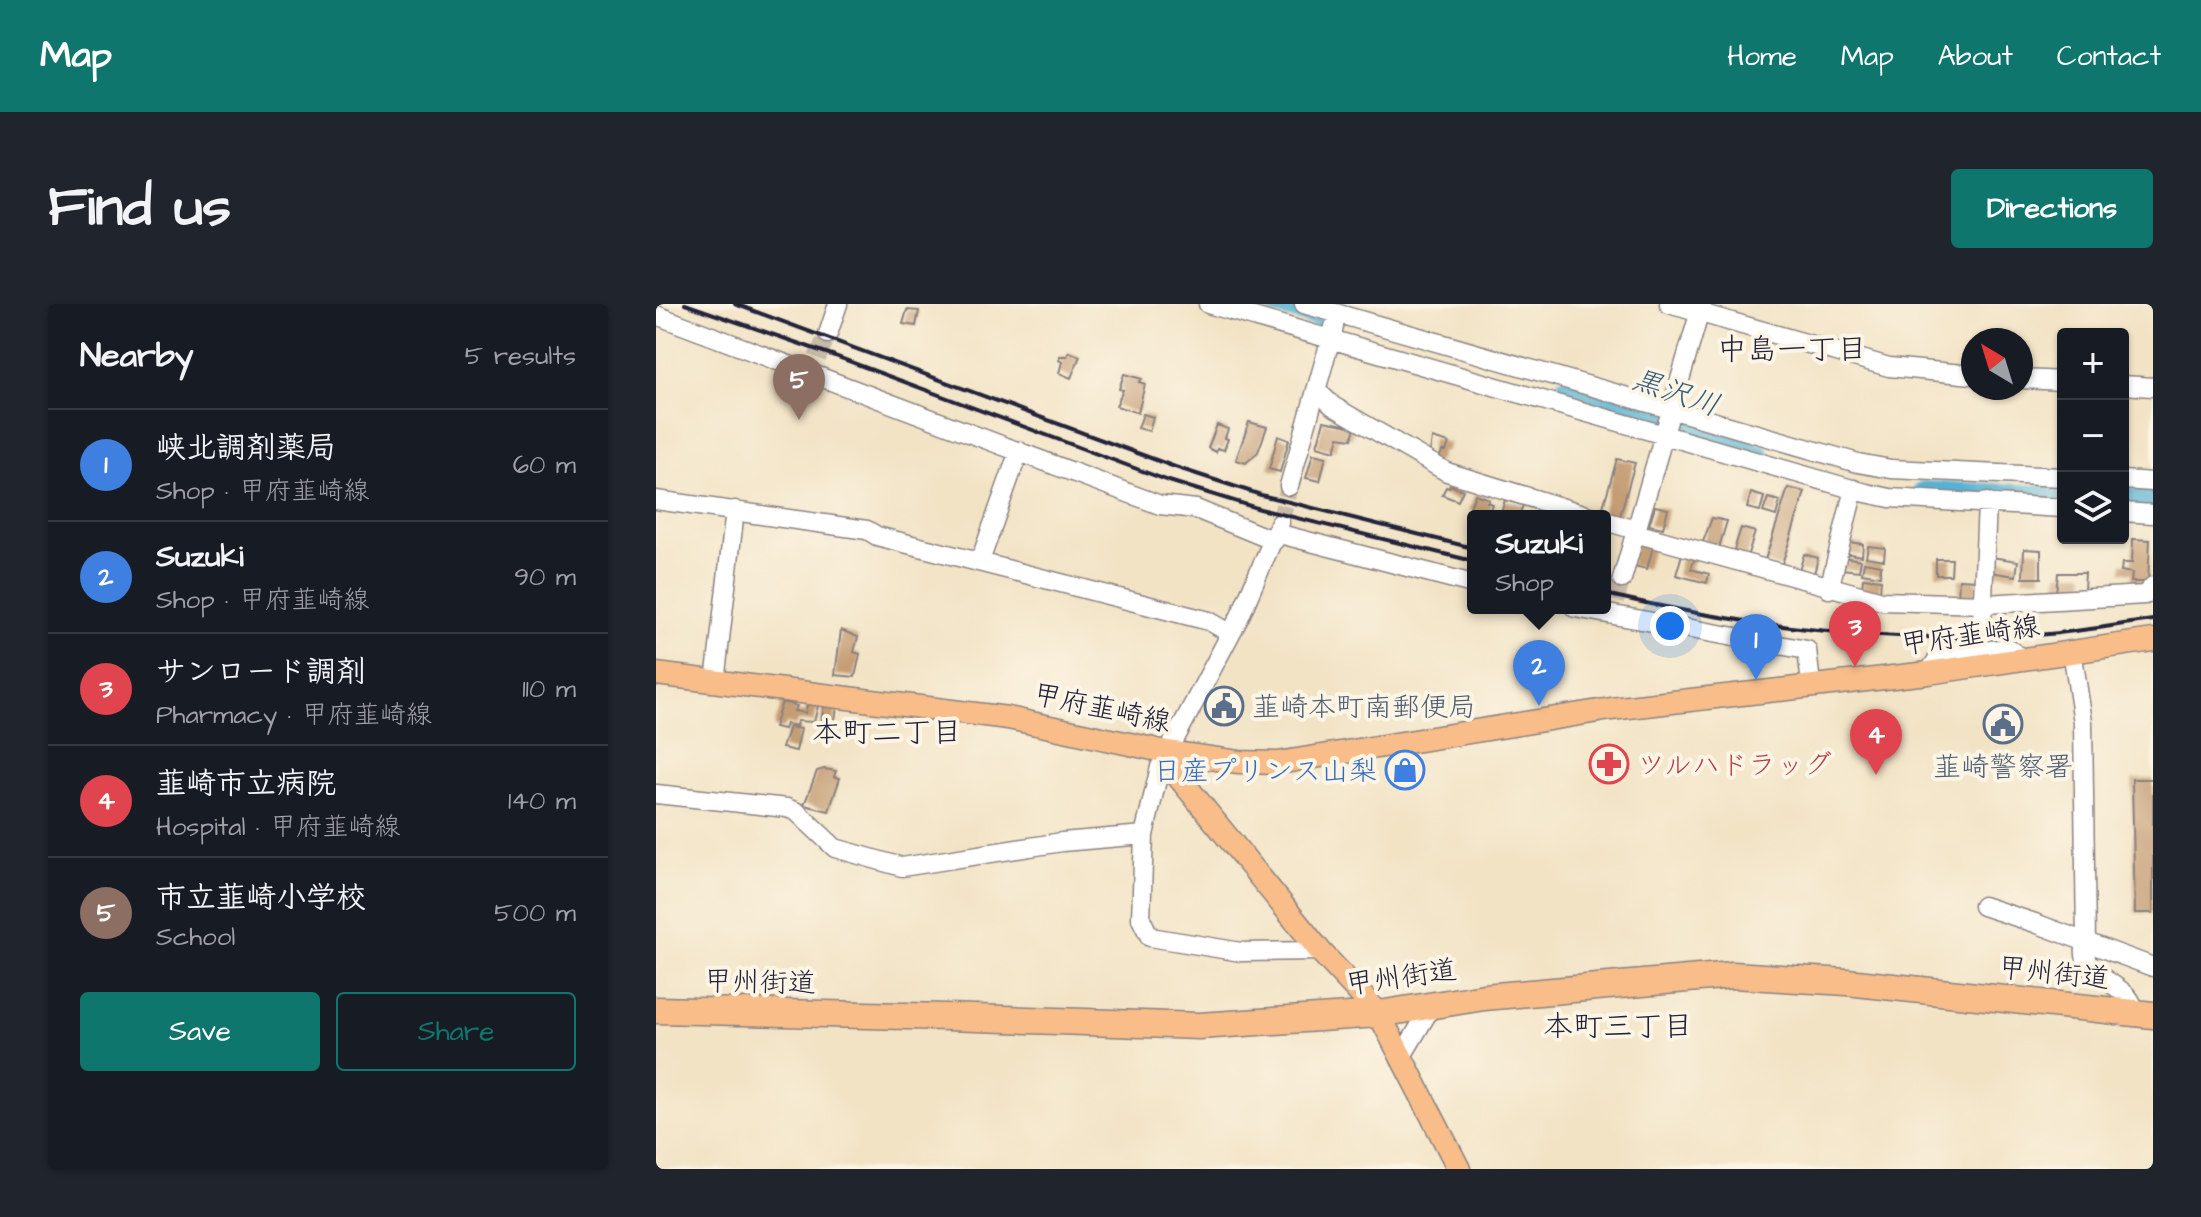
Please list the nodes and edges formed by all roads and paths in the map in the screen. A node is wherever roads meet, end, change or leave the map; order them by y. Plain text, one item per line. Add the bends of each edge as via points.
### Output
1 (838, 304) edge
2 (1208, 304) edge
3 (1304, 304) edge
4 (1669, 304) edge
5 (1700, 308) edge
6 (1339, 309) edge
7 (656, 315) edge
8 (828, 334) tunnel mouth
9 (1331, 338) junction
10 (1445, 344) junction
11 (1437, 369) junction
12 (1961, 374) edge
13 (2033, 380) edge
14 (2057, 381) edge
15 (2129, 385) edge
16 (2153, 387) edge
17 (1316, 390) junction
18 (1671, 409) junction
19 (1664, 436) junction
20 (1019, 451) junction
21 (2057, 477) edge
22 (2129, 480) edge
23 (2153, 482) edge
24 (1289, 486) tunnel mouth
25 (1854, 489) junction
26 (656, 500) edge
27 (1987, 502) junction
28 (2057, 508) edge
29 (735, 510) junction
30 (1570, 510) edge
31 (2129, 512) edge
32 (2153, 514) edge
33 (1611, 523) edge
34 (1277, 532) junction
35 (1636, 532) junction
36 (980, 561) junction
37 (1622, 579) tunnel mouth
38 (1467, 582) edge
39 (2153, 586) edge
40 (1829, 589) junction
41 (1611, 609) edge
42 (1984, 613) junction
43 (1230, 633) junction
44 (2153, 640) edge
45 (2072, 650) junction
46 (2022, 658) junction
47 (1928, 673) junction
48 (656, 674) edge
49 (715, 682) junction
50 (1811, 684) junction
51 (1167, 752) junction
52 (656, 794) edge
53 (1144, 835) junction
54 (1983, 906) dead end
55 (2086, 942) junction
56 (1320, 951) junction
57 (2153, 967) edge
58 (1433, 1004) junction
59 (656, 1010) edge
60 (1379, 1014) junction
61 (2145, 1014) edge
62 (1402, 1056) junction
63 (1459, 1169) edge

1 - 8 street
2 - 9 street
3 - 6 street
4 - 5 street
5 - 12 street via 1889,367
5 - 18 street
6 - 9 street
6 - 10 street
7 - 20 street via 814,365
9 - 11 street
9 - 17 street
10 - 11 street
10 - 18 street
11 - 19 street
13 - 14 street
15 - 16 street
17 - 24 street
17 - 30 street via 1333,406 1447,472
18 - 19 street
18 - 21 street via 1891,469
19 - 25 street
19 - 35 street
20 - 34 street via 1160,505 1196,509
20 - 36 street
22 - 23 street
25 - 27 street via 1890,498
25 - 40 street
26 - 29 street
27 - 28 street
27 - 42 street
29 - 36 street via 867,530
29 - 49 street
31 - 32 street
33 - 35 street
34 - 38 street
34 - 43 street
35 - 37 street
35 - 40 street
36 - 43 street via 1209,621
39 - 42 street via 2145,595
40 - 42 street
41 - 50 street via 1807,650
43 - 51 street
44 - 45 main road, 甲府韮崎線
45 - 46 main road, 甲府韮崎線
45 - 55 street via 2083,722
46 - 47 main road, 甲府韮崎線
46 - 47 street via 2007,648 1981,646 1939,657
47 - 50 main road, 甲府韮崎線
48 - 49 main road, 甲府韮崎線
49 - 51 main road, 甲府韮崎線 via 1008,718
50 - 51 main road, 甲府韮崎線 via 1611,709 1278,763
51 - 53 street
51 - 56 main road via 1177,775
52 - 53 street via 787,808 835,848 902,867
53 - 56 street via 1141,919 1150,937 1241,952
54 - 55 street
55 - 57 street
55 - 61 street via 2087,963
56 - 60 main road
58 - 60 highway, 甲州街道
58 - 61 highway, 甲州街道 via 1733,975
58 - 62 street
59 - 60 highway, 甲州街道 via 1199,1026
60 - 62 main road
62 - 63 main road

